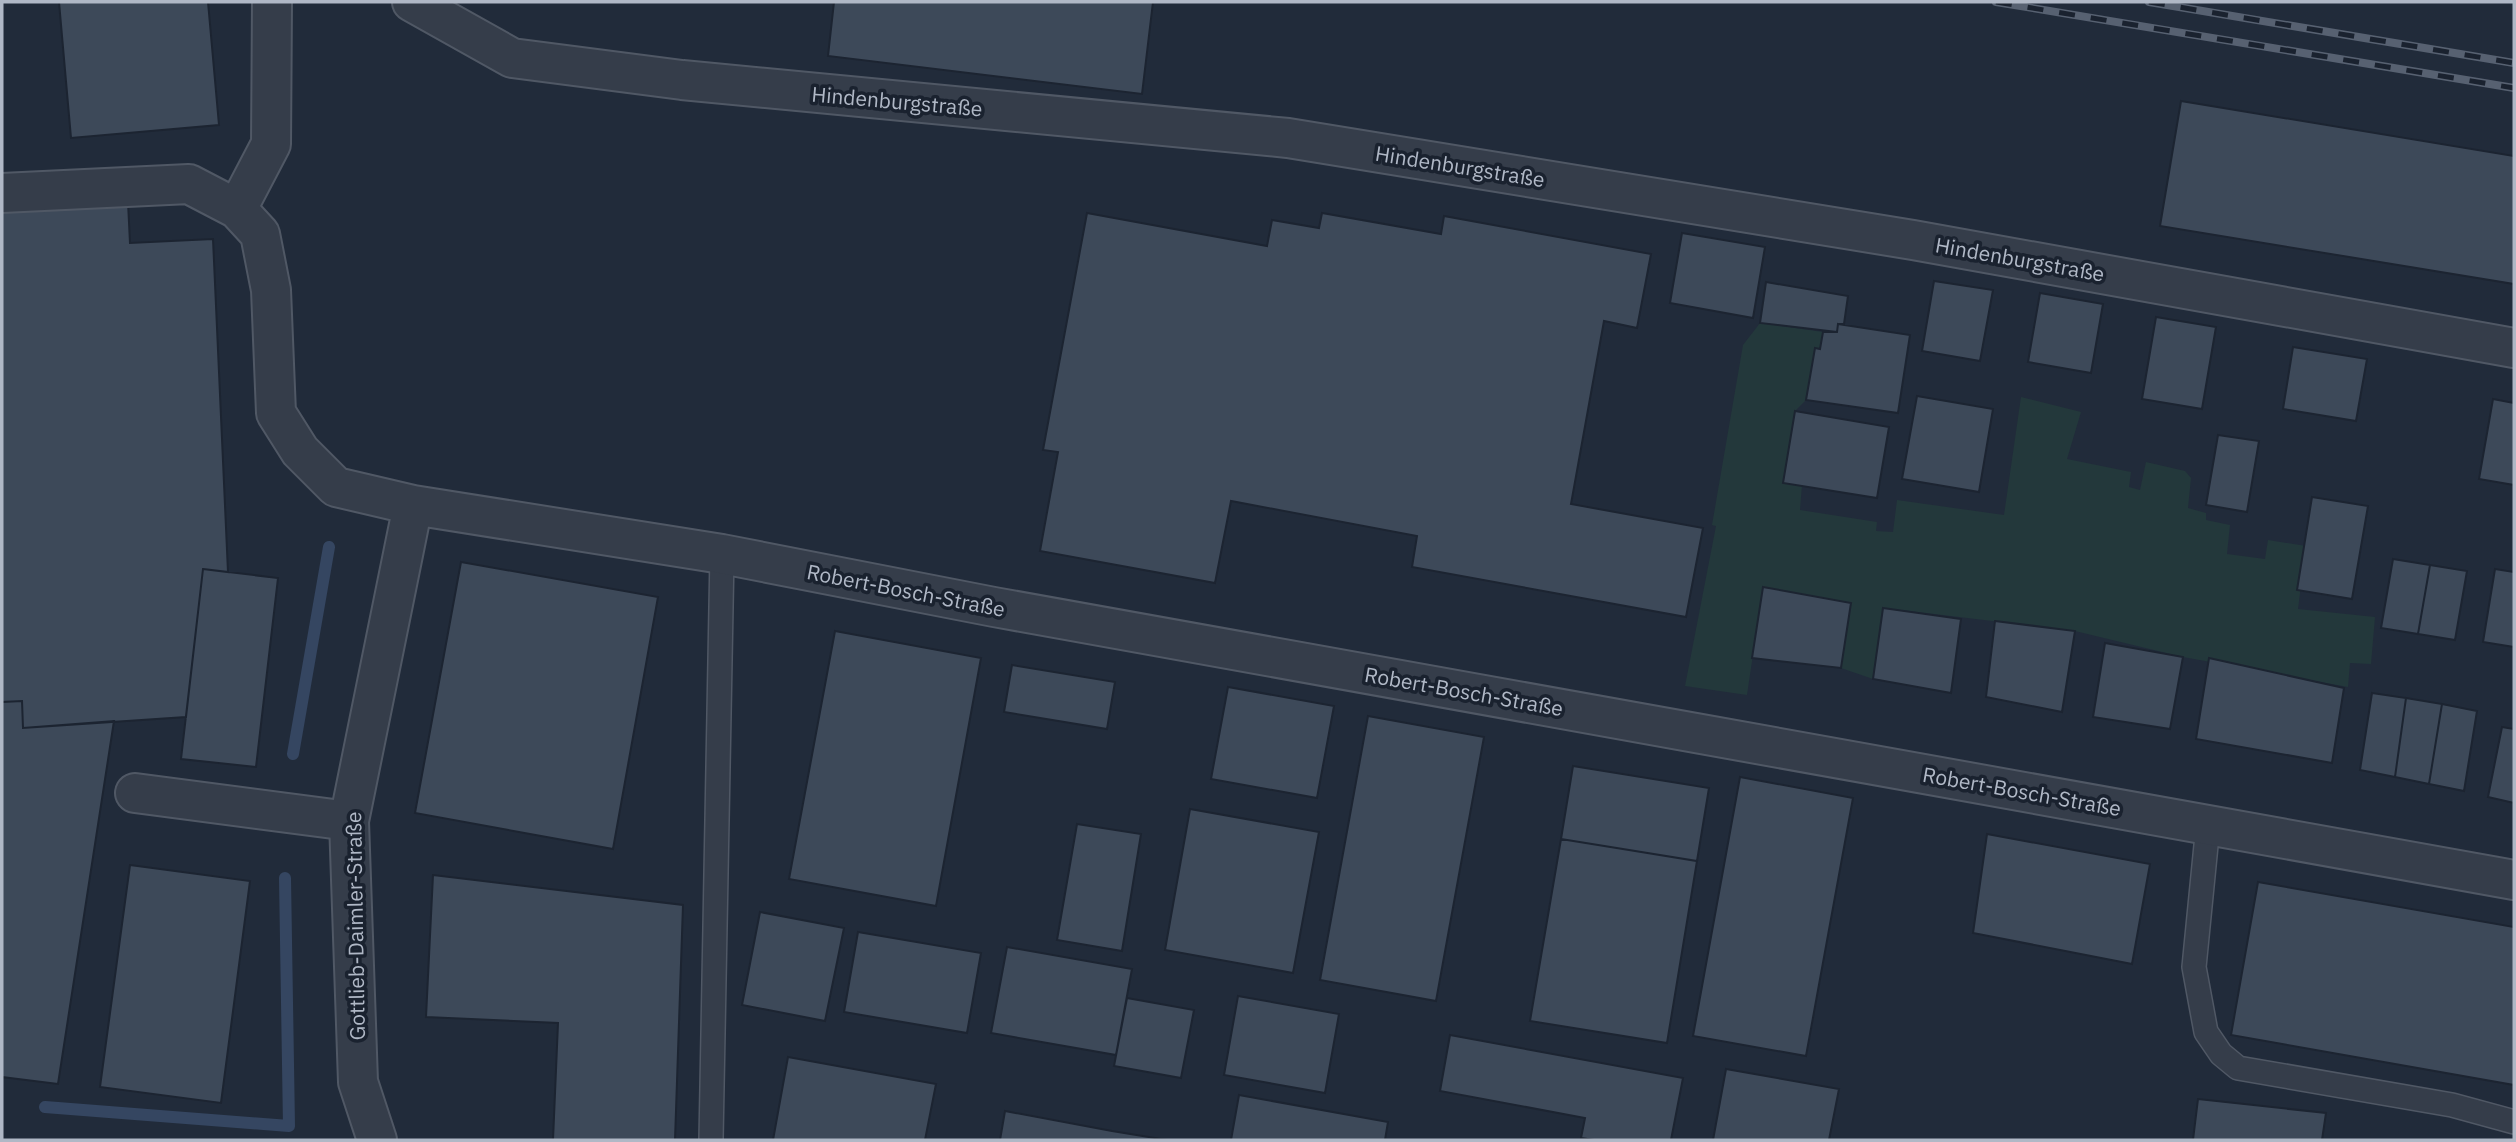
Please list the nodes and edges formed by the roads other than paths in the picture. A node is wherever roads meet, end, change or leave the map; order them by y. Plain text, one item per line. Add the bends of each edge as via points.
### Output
1 (272, 2) edge
2 (412, 2) edge
3 (2, 193) edge
4 (237, 209) junction
5 (2514, 348) edge
6 (413, 505) junction
7 (722, 554) junction
8 (135, 793) dead end
9 (349, 821) junction
10 (2208, 825) junction
11 (2514, 880) edge
12 (2514, 1122) edge
13 (377, 1140) edge
14 (711, 1140) edge

1 - 4 street via 271,144
2 - 5 street, Hindenburgstraße via 512,58 682,80 1288,138 1913,240
3 - 4 street via 189,184
4 - 6 street, Robert-Bosch-Straße via 260,234 271,290 276,413 300,452 336,487
6 - 7 street, Robert-Bosch-Straße
6 - 9 street, Gottlieb-Daimler-Straße
7 - 10 street, Robert-Bosch-Straße
7 - 14 lane
8 - 9 street
9 - 13 street, Gottlieb-Daimler-Straße via 358,1082
10 - 11 street, Robert-Bosch-Straße
10 - 12 lane via 2194,967 2206,1032 2221,1054 2238,1068 2452,1105

